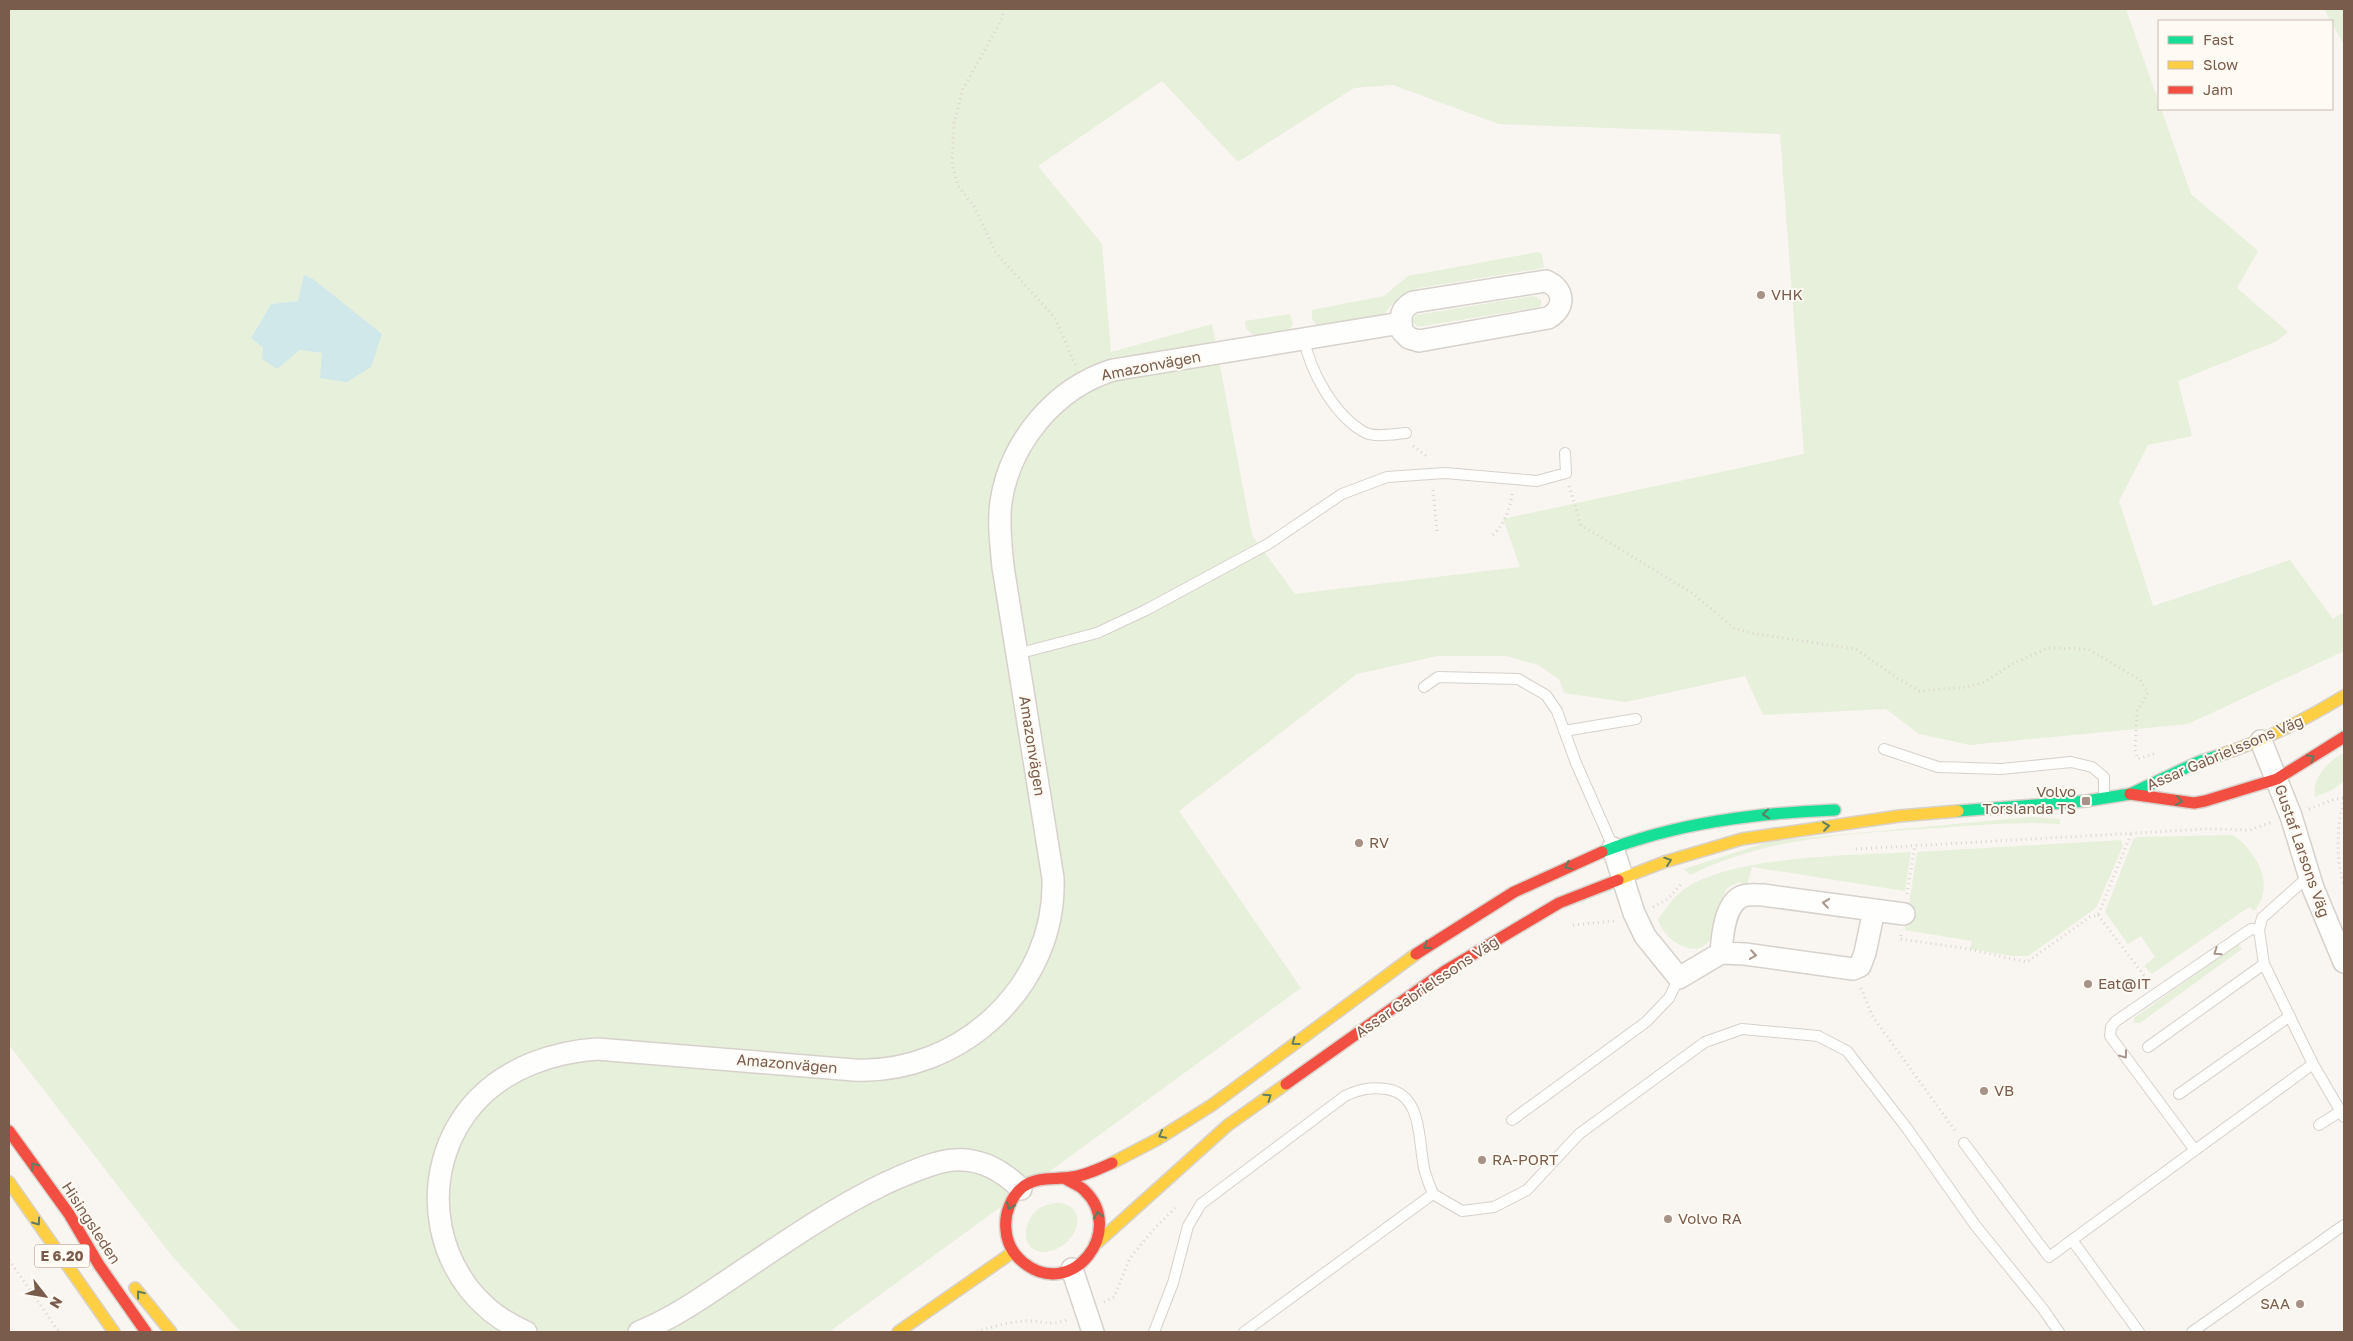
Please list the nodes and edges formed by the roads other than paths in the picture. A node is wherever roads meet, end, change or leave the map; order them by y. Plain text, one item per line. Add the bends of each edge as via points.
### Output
1 (1401, 323) junction
2 (1304, 339) junction
3 (1406, 433) dead end
4 (1565, 453) dead end
5 (1017, 654) junction
6 (1424, 687) dead end
7 (2344, 696) edge
8 (1636, 719) dead end
9 (1564, 731) junction
10 (2344, 737) edge
11 (2260, 741) junction
12 (1884, 749) dead end
13 (2277, 779) junction
14 (2130, 794) junction
15 (2104, 798) junction
16 (1899, 816) junction
17 (1613, 848) junction
18 (2309, 876) junction
19 (1622, 877) junction
20 (1874, 910) junction
21 (1904, 914) road end
22 (2259, 930) junction
23 (1721, 953) junction
24 (2344, 962) edge
25 (2264, 964) junction
26 (1679, 978) junction
27 (2290, 1016) junction
28 (2148, 1047) dead end
29 (2313, 1064) junction
30 (2179, 1094) dead end
31 (2343, 1114) edge
32 (1512, 1120) dead end
33 (2319, 1125) dead end
34 (9, 1131) edge
35 (1964, 1142) road end
36 (2194, 1149) junction
37 (1064, 1178) junction
38 (9, 1182) edge
39 (1022, 1188) junction
40 (1433, 1194) junction
41 (2344, 1225) edge
42 (2072, 1240) junction
43 (1097, 1243) junction
44 (1013, 1252) junction
45 (99, 1265) junction
46 (1072, 1269) junction
47 (115, 1270) dead end
48 (128, 1280) dead end
49 (114, 1332) edge
50 (146, 1332) edge
51 (171, 1332) edge
52 (526, 1332) edge
53 (639, 1332) edge
54 (898, 1332) edge
55 (1093, 1332) edge
56 (1154, 1332) edge
57 (1244, 1332) edge
58 (2059, 1332) edge
59 (2139, 1332) edge
60 (2192, 1332) edge

1 - 1 street via 1402,332 1419,341 1548,318 1562,306 1560,291 1546,281 1413,302 1400,314
1 - 2 street, Amazonvägen
2 - 3 lane via 1313,372 1345,416 1365,433
2 - 5 street, Amazonvägen via 1121,368 1102,374 1054,404 1035,424 1014,459 1001,503 1000,542
4 - 5 lane via 1566,473 1537,481 1444,473 1388,477 1342,494 1268,544 1106,629
5 - 52 street, Amazonvägen via 1053,886 1045,934 1036,958 1015,994 992,1020 962,1043 928,1060 891,1069 854,1070 597,1049 561,1053 524,1067 500,1081 466,1114 447,1147 438,1184 438,1212 440,1230 450,1259 470,1291 498,1316
6 - 9 lane via 1438,677 1518,679 1546,695 1557,711
7 - 11 main road, Assar Gabrielssons Väg via 2305,720
8 - 9 lane
9 - 17 lane
13 -> 10 main road, Assar Gabrielssons Väg
11 - 13 street, Gustaf Larsons Väg
11 - 14 main road, Assar Gabrielssons Väg via 2198,762
12 - 15 lane via 1938,767 2001,769 2071,762 2092,767 2104,777
14 -> 13 main road, Assar Gabrielssons Väg via 2194,803
13 - 18 street, Gustaf Larsons Väg
14 - 15 main road, Assar Gabrielssons Väg
15 - 16 main road, Assar Gabrielssons Väg
16 -> 17 main road, Assar Gabrielssons Väg via 1850,810 1802,810 1738,817 1662,832
19 -> 16 main road, Assar Gabrielssons Väg via 1742,839
17 - 19 street
17 -> 37 main road, Assar Gabrielssons Väg via 1546,876 1468,919 1410,957 1178,1127 1100,1169
18 - 22 lane via 2262,918
18 - 24 street, Gustaf Larsons Väg
19 - 26 street via 1645,936
43 -> 19 main road, Assar Gabrielssons Väg via 1228,1125 1446,971 1559,903
20 - 21 street
20 -> 23 street via 1744,895 1737,899 1728,914
23 -> 20 street via 1853,968 1860,966 1865,953
22 - 25 lane
22 -> 36 lane via 2251,929 2116,1021 2110,1036
23 - 26 street
25 - 27 lane
25 - 28 lane
26 - 32 lane via 1669,998 1646,1022
27 - 29 lane
27 - 30 lane
29 - 31 lane
29 - 36 lane
31 - 33 lane
45 -> 34 main road, Hisingsleden / E 6.20 via 69,1214
35 - 42 lane via 2049,1256
36 - 42 lane
37 - 39 main road via 1037,1180
43 -> 37 main road via 1100,1223 1095,1203 1082,1187
38 -> 49 main road, E 6.20
39 -> 44 main road via 1008,1207 1006,1219 1008,1241
39 - 53 street via 994,1168 970,1160 952,1160 905,1174 849,1201 680,1313
40 - 56 lane via 1424,1169 1419,1128 1410,1103 1397,1090 1380,1088 1363,1088 1345,1096 1201,1204 1188,1226 1173,1283
40 - 57 lane
40 - 58 lane via 1462,1211 1494,1207 1527,1190 1579,1134 1705,1042 1742,1029 1818,1036 1846,1051 1906,1127 1974,1226
41 - 60 lane
42 - 59 lane
43 - 46 main road via 1089,1256
44 - 46 main road via 1039,1271
44 - 54 main road
45 - 47 main road
45 - 50 main road, Hisingsleden / E 6.20
46 - 55 street
51 -> 48 main road

